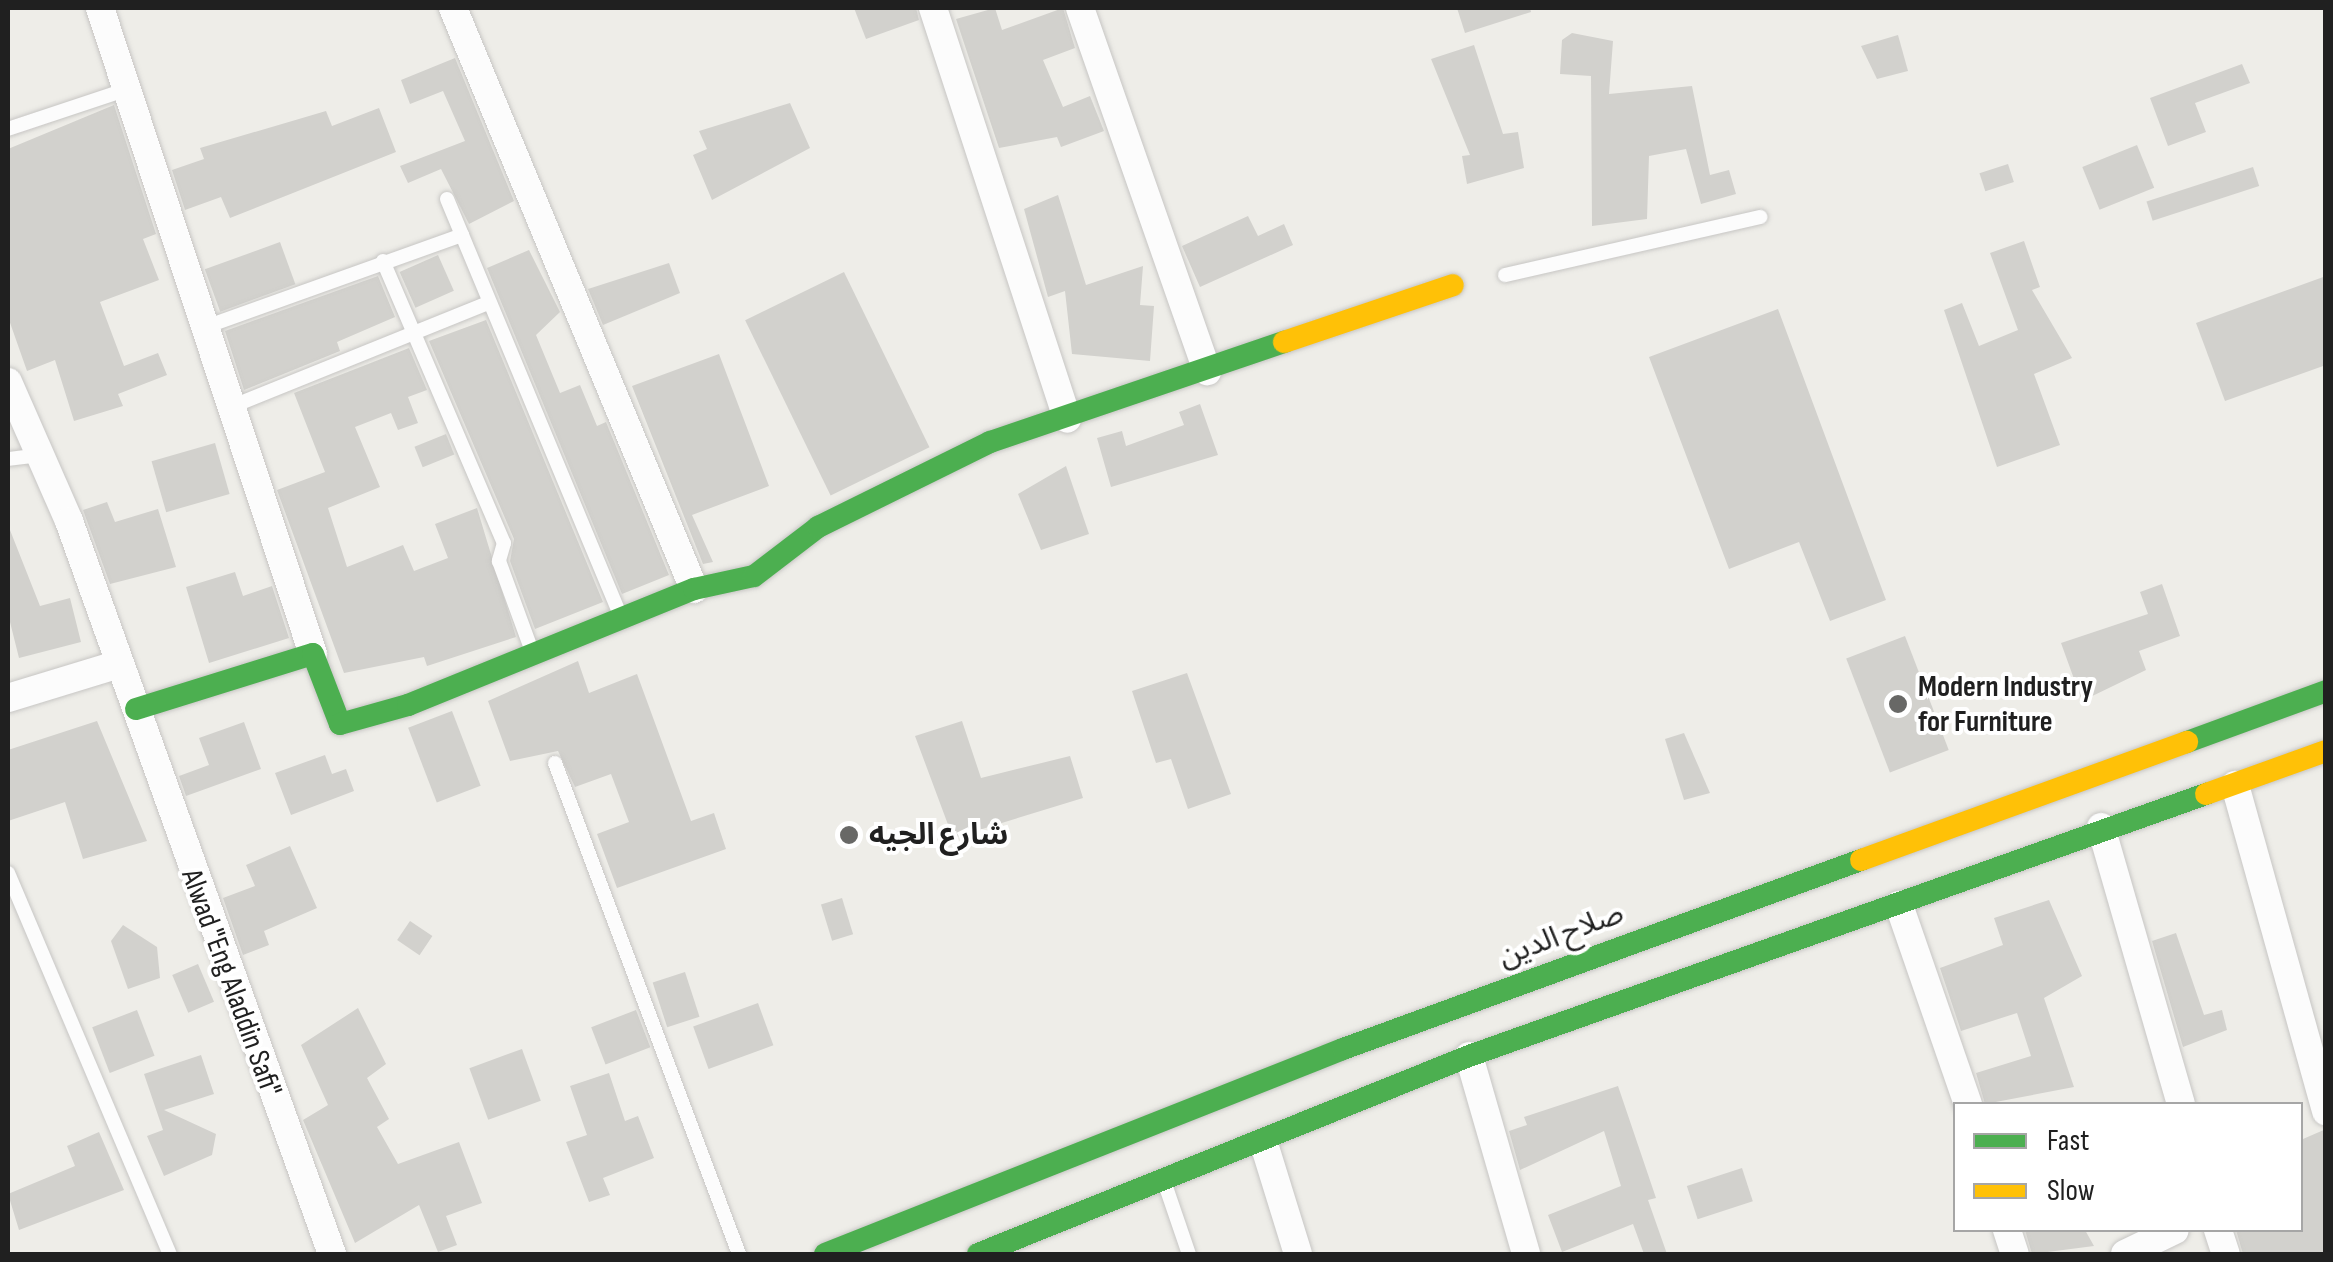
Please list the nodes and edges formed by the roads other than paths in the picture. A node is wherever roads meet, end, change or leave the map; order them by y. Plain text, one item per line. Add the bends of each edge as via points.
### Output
1 (100, 8) edge
2 (454, 8) edge
3 (933, 8) edge
4 (1080, 8) edge
5 (125, 90) junction
6 (8, 130) edge
7 (447, 199) dead end
8 (1760, 216) dead end
9 (462, 235) junction
10 (383, 261) junction
11 (1504, 275) dead end
12 (1452, 285) dead end
13 (488, 303) junction
14 (208, 326) junction
15 (415, 332) junction
16 (1207, 371) junction
17 (8, 382) edge
18 (233, 406) junction
19 (1067, 419) junction
20 (20, 457) edge
21 (694, 589) junction
22 (622, 623) junction
23 (313, 654) junction
24 (534, 657) junction
25 (120, 664) junction
26 (2326, 691) edge
27 (8, 698) edge
28 (136, 709) junction
29 (2326, 751) edge
30 (555, 762) dead end
31 (2235, 784) junction
32 (2101, 827) junction
33 (8, 874) edge
34 (1898, 905) junction
35 (1362, 1043) junction
36 (1469, 1056) junction
37 (1372, 1102) junction
38 (1967, 1102) edge
39 (2180, 1102) edge
40 (2326, 1112) edge
41 (1264, 1144) junction
42 (1164, 1182) junction
43 (2172, 1232) edge
44 (170, 1254) edge
45 (332, 1254) edge
46 (739, 1254) edge
47 (825, 1254) edge
48 (978, 1254) edge
49 (1189, 1254) edge
50 (1298, 1254) edge
51 (1526, 1254) edge
52 (2125, 1254) edge

1 - 5 street
2 - 21 street
3 - 19 street
4 - 16 street
5 - 6 lane
5 - 14 street
7 - 9 lane
8 - 11 lane
9 - 10 lane
9 - 13 lane
10 - 14 lane
10 - 15 lane
12 - 16 main road
13 - 15 lane
13 - 22 lane
14 - 18 street
15 - 18 lane
15 - 24 lane via 504,543 500,561
16 - 19 main road
17 - 20 street, Alwad "Eng Aladdin Safi"
18 - 23 street
19 - 21 main road via 990,442 836,518 754,576
20 - 25 street, Alwad "Eng Aladdin Safi" via 69,522
21 - 22 main road
22 - 24 main road
23 - 24 main road via 340,724
23 - 28 main road
25 - 27 street
25 - 28 street, Alwad "Eng Aladdin Safi"
26 - 35 main road, صلاح الدين
28 - 45 street, Alwad "Eng Aladdin Safi"
29 - 31 main road
30 - 46 lane
31 - 32 main road
31 - 40 street
32 - 34 main road
32 - 39 street
33 - 44 lane
34 - 36 main road
34 - 38 street
35 - 37 main road via 1350,1068
35 - 47 main road, صلاح الدين
36 - 37 main road
36 - 51 street
37 - 41 main road
41 - 42 main road
41 - 50 street
42 - 48 main road
42 - 49 lane
43 - 52 street

